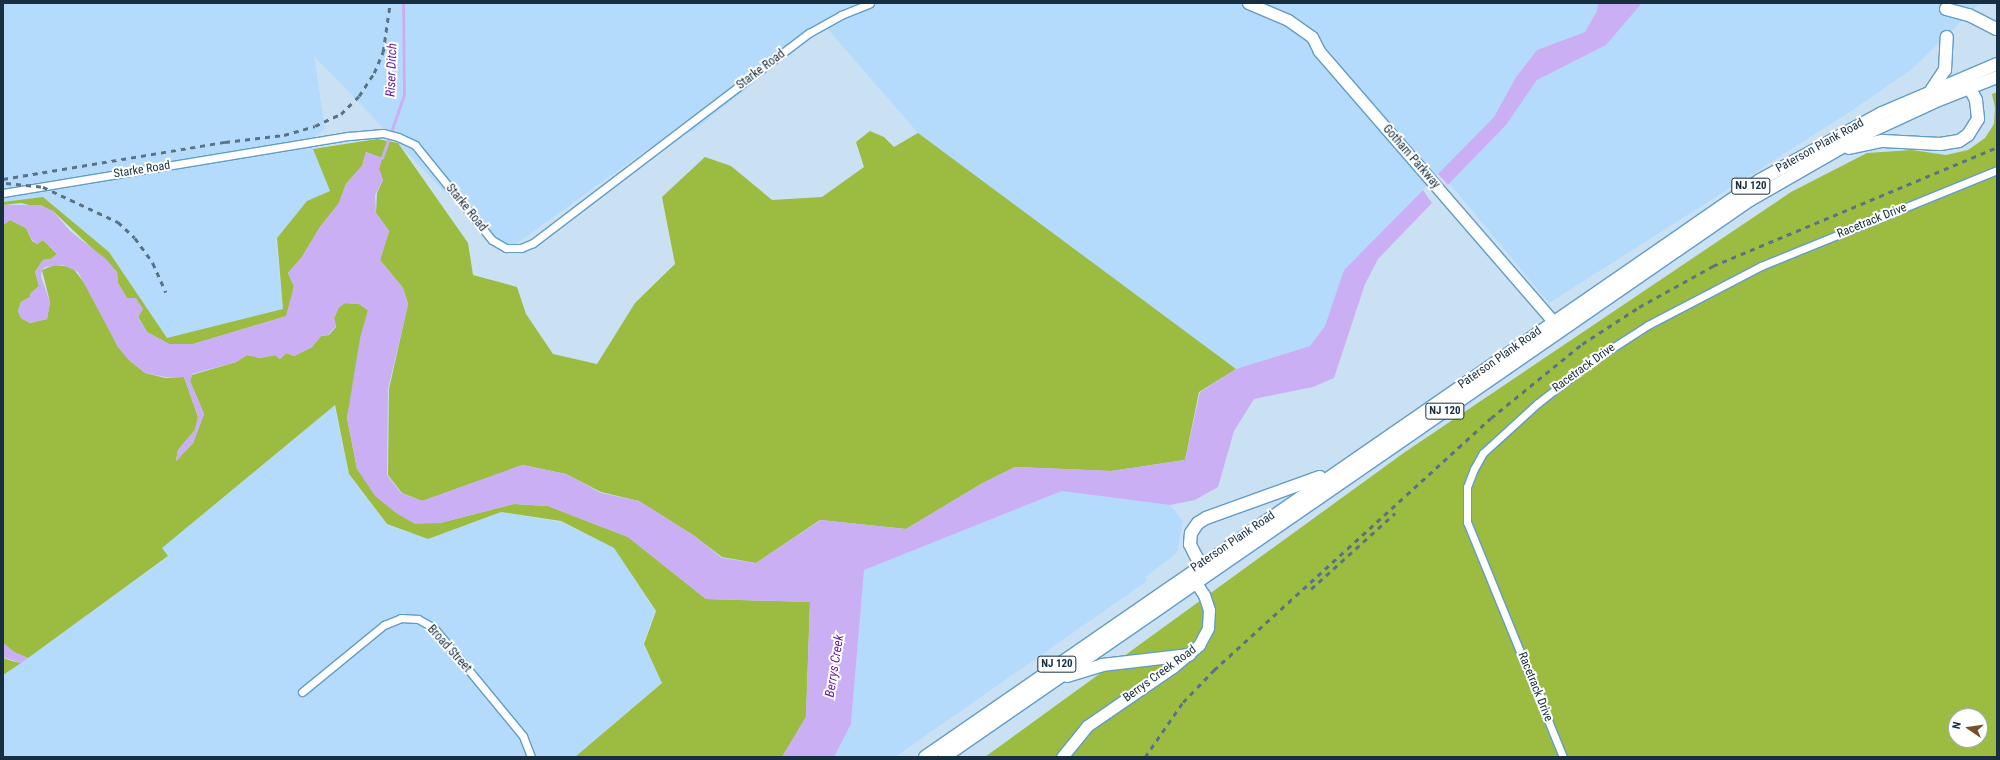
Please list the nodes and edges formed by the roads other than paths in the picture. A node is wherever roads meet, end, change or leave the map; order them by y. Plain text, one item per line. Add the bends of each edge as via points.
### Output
1 (870, 3) edge
2 (1248, 3) edge
3 (856, 5) edge
4 (1946, 9) dead end
5 (1997, 29) edge
6 (1947, 37) dead end
7 (1997, 64) edge
8 (1997, 76) edge
9 (1966, 82) junction
10 (1930, 91) junction
11 (1827, 154) junction
12 (1997, 170) edge
13 (3, 193) edge
14 (1557, 326) junction
15 (1338, 470) junction
16 (1203, 570) junction
17 (1193, 577) junction
18 (1190, 655) junction
19 (1052, 682) junction
20 (302, 692) dead end
21 (531, 757) edge
22 (925, 757) edge
23 (944, 757) edge
24 (1062, 757) edge
25 (1563, 757) edge

1 - 3 street, Starke Road
2 - 14 street, Gotham Parkway via 1288,20 1312,37 1319,51
3 - 13 street, Starke Road via 809,33 533,243 522,248 506,248 492,240 415,145 383,133 349,136
4 - 5 main road via 1969,15
6 - 10 main road via 1945,70
7 - 9 main road, Paterson Plank Road / NJ 120
8 - 9 main road, NJ 120
9 - 10 main road, Paterson Plank Road / NJ 120
9 - 11 main road, Paterson Plank Road / NJ 120
9 - 11 main road via 1976,100 1978,119 1973,130 1958,141 1940,144 1875,142
10 - 14 main road, Paterson Plank Road / NJ 120 via 1848,130 1771,174
11 - 14 main road, Paterson Plank Road / NJ 120
12 - 25 street, Racetrack Drive via 1761,266 1648,325 1589,363 1538,403 1483,453 1468,487 1467,522
14 - 15 main road, Paterson Plank Road / NJ 120
14 - 16 main road, Paterson Plank Road / NJ 120
15 - 16 main road, Paterson Plank Road / NJ 120
15 - 16 main road via 1202,520 1194,528 1190,538 1191,548
16 - 17 main road, Paterson Plank Road / NJ 120
17 - 18 street, Berrys Creek Road via 1208,605 1209,622 1203,640
17 - 19 main road, Paterson Plank Road / NJ 120
17 - 22 main road, Paterson Plank Road / NJ 120
18 - 19 main road via 1102,665
18 - 24 street, Berrys Creek Road via 1087,726
19 - 23 main road, Paterson Plank Road / NJ 120
20 - 21 street, Broad Street via 384,625 401,618 418,619 434,628 523,736

